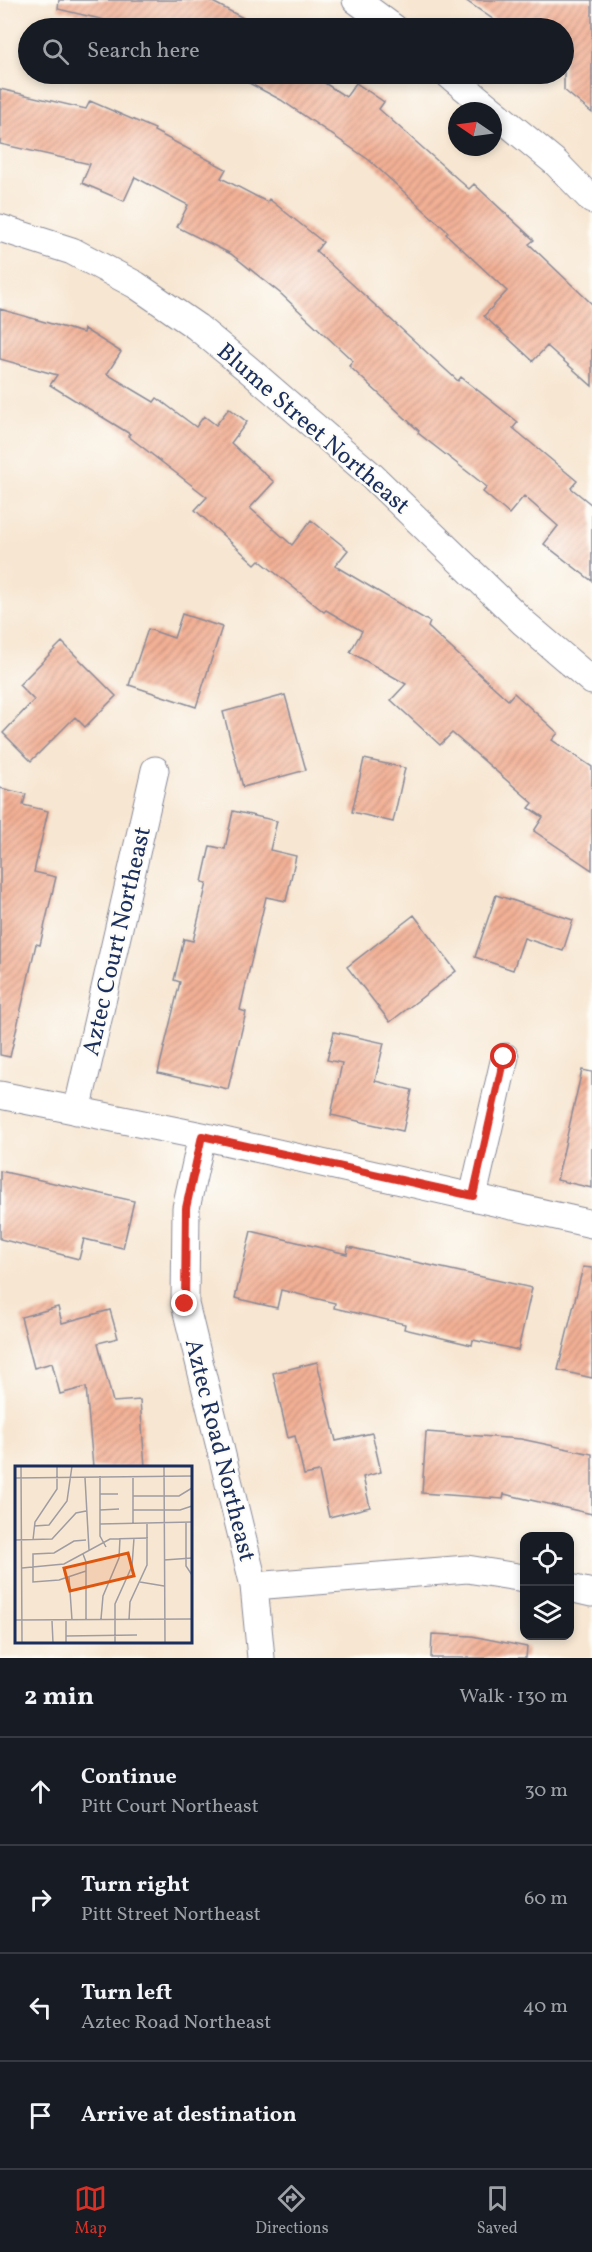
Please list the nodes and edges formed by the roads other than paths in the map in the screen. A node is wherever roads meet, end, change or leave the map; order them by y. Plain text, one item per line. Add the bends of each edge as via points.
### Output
1 (356, 0) edge
2 (380, 18) edge
3 (460, 84) edge
4 (592, 200) edge
5 (0, 228) edge
6 (592, 681) edge
7 (155, 770) dead end
8 (504, 1057) dead end
9 (0, 1095) edge
10 (77, 1111) junction
11 (202, 1136) junction
12 (473, 1196) junction
13 (592, 1224) edge
14 (520, 1577) edge
15 (254, 1586) junction
16 (574, 1589) edge
17 (592, 1593) edge
18 (261, 1658) edge

1 - 2 street
3 - 4 street via 556,163
5 - 6 street, Blume Street Northeast via 72,250 136,285 197,327 372,476 524,623
7 - 10 street, Aztec Court Northeast
8 - 12 street
9 - 10 street
10 - 11 street
11 - 12 street
11 - 15 street, Aztec Road Northeast via 186,1208 185,1304
12 - 13 street
14 - 15 street via 467,1569
15 - 18 street, Aztec Road Northeast
16 - 17 street

